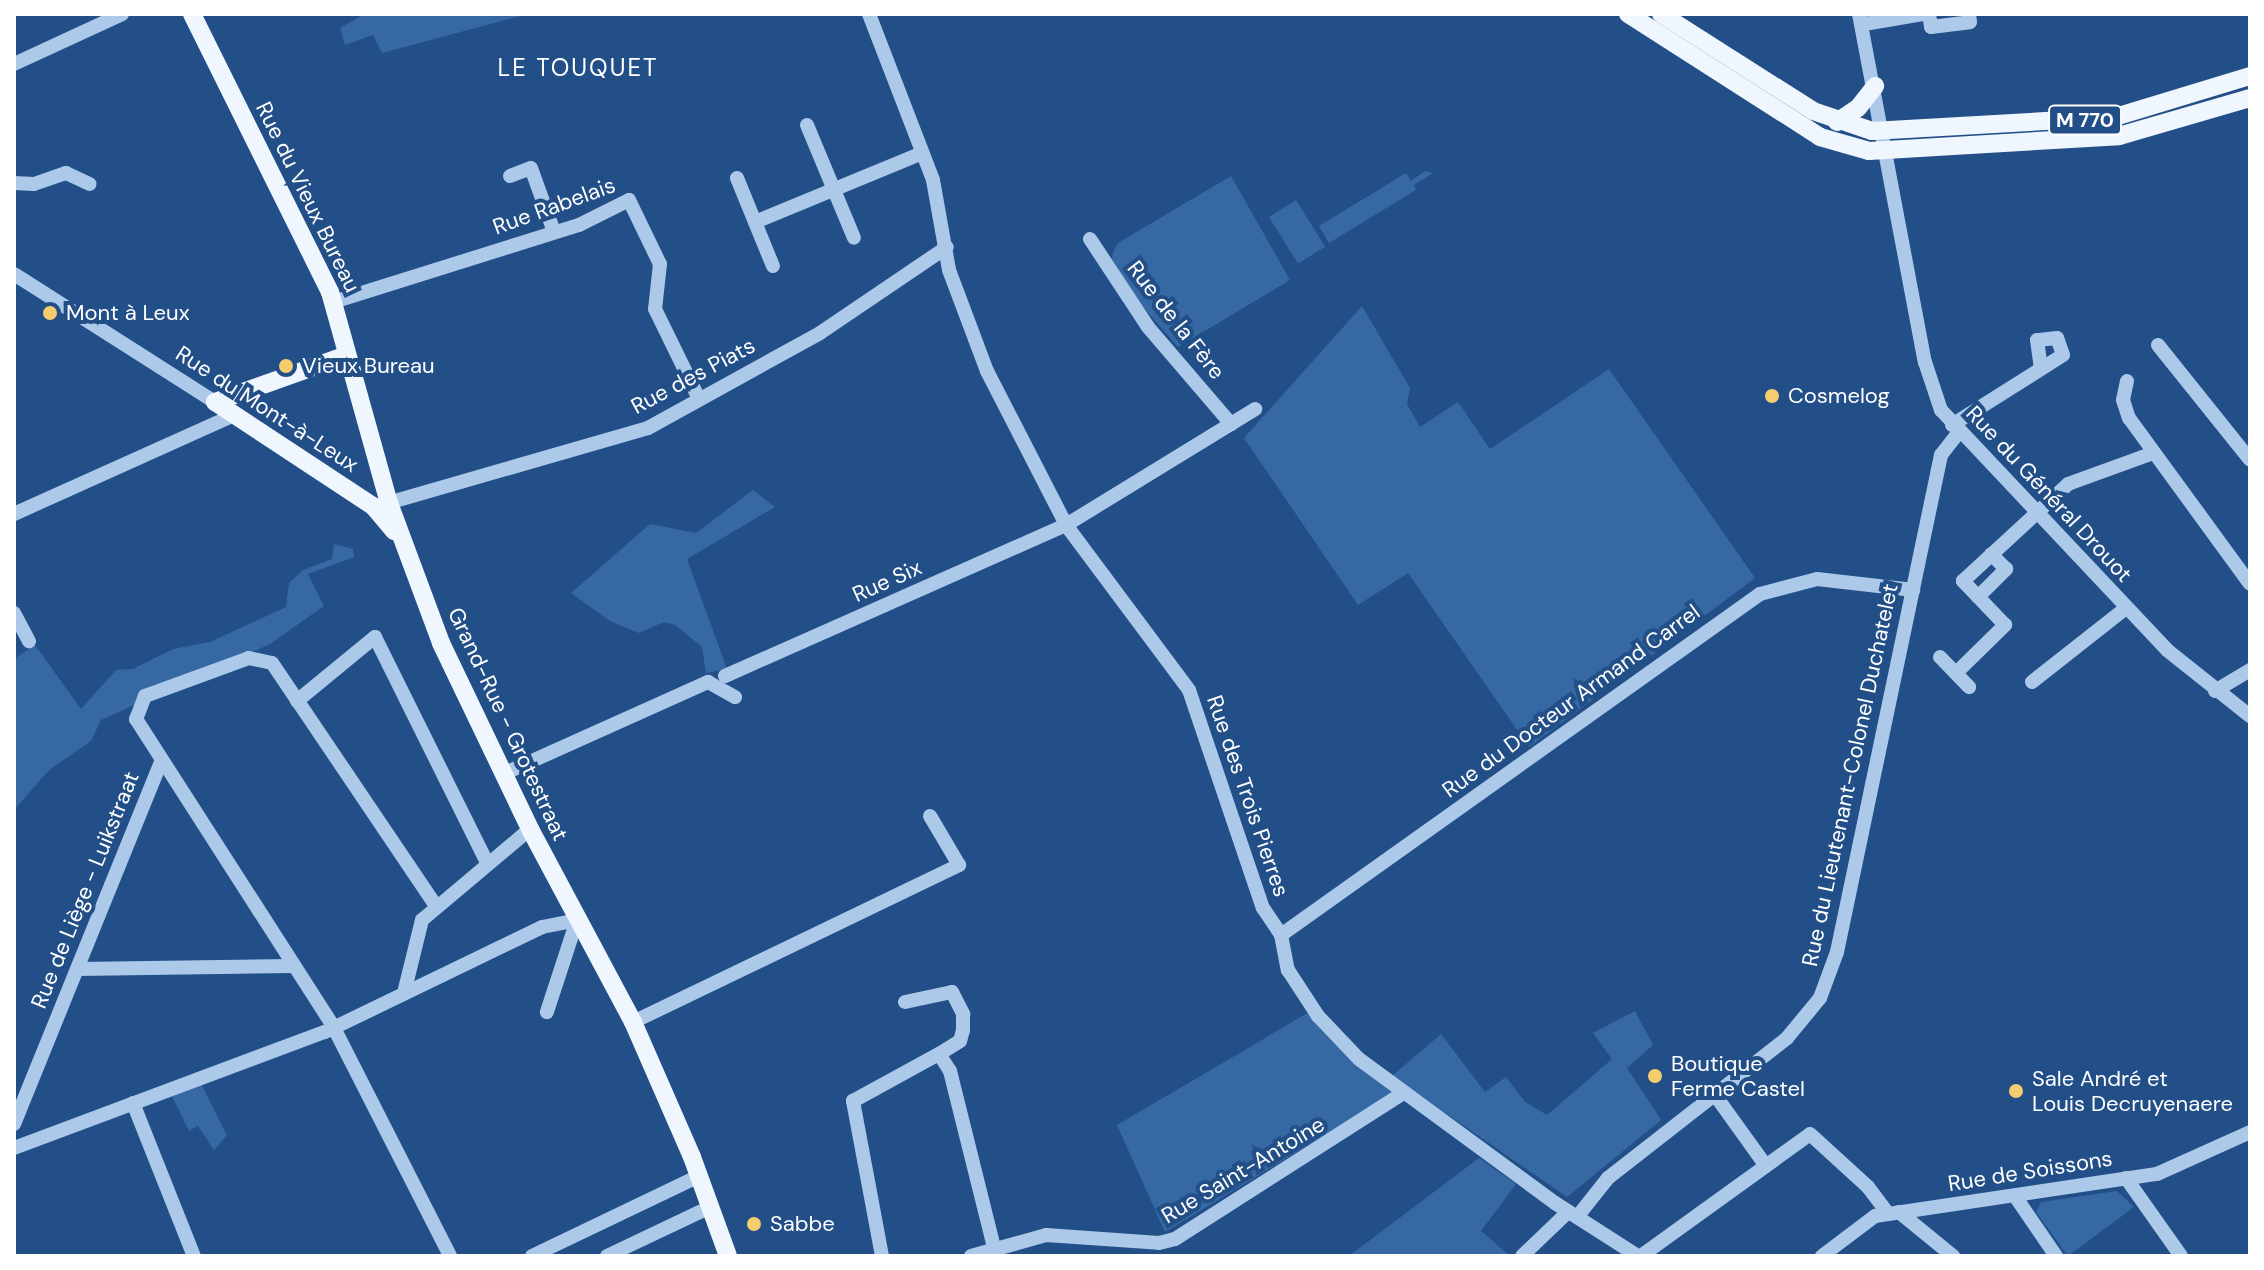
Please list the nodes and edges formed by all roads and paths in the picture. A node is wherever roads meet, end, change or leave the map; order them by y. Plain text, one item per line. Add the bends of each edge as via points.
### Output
1 (122, 14) edge
2 (192, 14) edge
3 (869, 14) edge
4 (1628, 14) edge
5 (1661, 14) edge
6 (1927, 14) edge
7 (1969, 14) edge
8 (1862, 19) edge
9 (14, 64) edge
10 (2250, 76) edge
11 (1875, 86) junction
12 (2250, 98) edge
13 (1837, 122) junction
14 (807, 125) dead end
15 (1883, 132) junction
16 (922, 153) junction
17 (1888, 153) junction
18 (510, 176) dead end
19 (737, 178) dead end
20 (14, 183) edge
21 (90, 184) dead end
22 (834, 190) junction
23 (755, 222) junction
24 (554, 232) junction
25 (854, 238) dead end
26 (1090, 239) dead end
27 (947, 247) junction
28 (773, 266) dead end
29 (14, 274) edge
30 (333, 302) junction
31 (2158, 345) dead end
32 (347, 355) junction
33 (2041, 368) dead end
34 (2127, 381) dead end
35 (699, 399) junction
36 (215, 402) junction
37 (1255, 409) dead end
38 (234, 415) junction
39 (1231, 424) junction
40 (1955, 428) junction
41 (2153, 453) junction
42 (2250, 460) edge
43 (381, 504) junction
44 (2035, 512) junction
45 (14, 514) edge
46 (1066, 525) junction
47 (403, 545) joint
48 (1991, 554) junction
49 (2250, 584) edge
50 (1913, 590) junction
51 (1978, 597) junction
52 (2126, 608) junction
53 (16, 621) edge
54 (29, 641) dead end
55 (1940, 657) dead end
56 (2250, 670) edge
57 (1956, 673) junction
58 (725, 676) dead end
59 (2032, 682) dead end
60 (1969, 687) dead end
61 (2215, 691) junction
62 (735, 697) dead end
63 (297, 701) junction
64 (2250, 716) edge
65 (161, 762) junction
66 (503, 774) junction
67 (930, 816) dead end
68 (530, 829) junction
69 (487, 863) junction
70 (436, 906) junction
71 (577, 920) junction
72 (1281, 935) junction
73 (293, 966) junction
74 (77, 969) junction
75 (405, 989) junction
76 (905, 1002) dead end
77 (547, 1012) dead end
78 (633, 1022) junction
79 (334, 1028) junction
80 (939, 1054) junction
81 (1403, 1093) junction
82 (1715, 1095) junction
83 (133, 1103) junction
84 (14, 1124) edge
85 (2250, 1132) edge
86 (14, 1148) edge
87 (1766, 1166) junction
88 (699, 1176) junction
89 (2126, 1178) junction
90 (2015, 1196) junction
91 (710, 1207) junction
92 (1893, 1213) junction
93 (1573, 1215) junction
94 (994, 1248) junction
95 (1162, 1249) edge
96 (194, 1256) edge
97 (450, 1256) edge
98 (532, 1256) edge
99 (607, 1256) edge
100 (728, 1256) edge
101 (882, 1256) edge
102 (971, 1256) edge
103 (1522, 1256) edge
104 (1640, 1256) edge
105 (1822, 1256) edge
106 (1953, 1256) edge
107 (2056, 1256) edge
108 (2181, 1256) edge

1 - 9 street
2 - 30 main road, Rue du Vieux Bureau
3 - 16 street, Rue des Trois Pierres
4 - 17 main road, M 770 via 1820,137
5 - 13 main road, M 770
6 - 7 street via 1931,27 1970,22
6 - 8 street
8 - 11 street, Rue du Général Drouot
10 - 15 main road, M 770 via 2115,117
11 - 13 main road via 1858,108
11 - 15 street, Rue du Général Drouot
12 - 17 main road, M 770 via 2119,136
13 - 15 main road, M 770
14 - 22 street
15 - 17 street, Rue du Général Drouot
16 - 22 street
16 - 27 street, Rue des Trois Pierres
17 - 40 street, Rue du Général Drouot via 1929,382
18 - 24 street via 531,168
19 - 23 street
20 - 21 street via 34,184 66,173
22 - 23 street
22 - 25 street
23 - 28 street
24 - 30 street, Rue Rabelais
24 - 35 street, Rue Rabelais via 629,200 660,264 655,309
26 - 39 street, Rue de la Fère via 1148,327
27 - 35 street, Rue des Piats via 820,333
27 - 46 street, Rue des Trois Pierres via 949,270 987,371
29 - 36 street, Rue du Mont-à-Leux
30 - 32 main road, Rue du Vieux Bureau
31 - 42 street
32 - 36 main road
32 - 43 main road, Rue du Vieux Bureau
33 - 40 street
34 - 41 street via 2124,407
35 - 43 street, Rue des Piats via 634,433
36 - 38 main road, Rue du Mont-à-Leux
37 - 39 street
38 - 43 main road, Rue du Mont-à-Leux
38 - 45 street
39 - 46 street
40 - 44 street, Rue du Général Drouot
40 - 50 street, Rue du Lieutenant-Colonel Duchatelet via 1941,452
41 - 44 street via 2079,478
41 - 49 street
43 - 47 main road, Rue du Vieux Bureau
44 - 48 street
44 - 52 street, Rue du Général Drouot
46 - 58 street, Rue Six
46 - 72 street, Rue des Trois Pierres via 1189,690 1263,908
47 - 66 main road, Grand-Rue - Grotestraat via 446,656
48 - 51 street via 2006,569
48 - 51 street via 1963,581
50 - 72 street, Rue du Docteur Armand Carrel via 1817,579 1760,594
50 - 82 street, Rue du Lieutenant-Colonel Duchatelet via 1827,984 1800,1025
51 - 57 street via 2005,625
52 - 59 street
52 - 61 street, Rue du Général Drouot
53 - 54 street
55 - 57 street
56 - 61 street
57 - 60 street
61 - 64 street, Rue du Général Drouot
62 - 66 street via 708,682
63 - 65 street via 272,663 249,658 145,696 136,719
63 - 69 street via 375,637
63 - 70 street
65 - 73 street
65 - 74 street, Rue de Liège - Luikstraat
66 - 68 main road, Grand-Rue - Grotestraat
67 - 78 street via 959,865
68 - 69 street
68 - 71 main road, Grand-Rue - Grotestraat
69 - 70 street
70 - 75 street via 422,920
71 - 75 street via 542,927
71 - 77 street
71 - 78 main road, Grand-Rue - Grotestraat
72 - 81 street, Rue des Trois Pierres via 1288,970 1318,1016 1344,1046
73 - 74 street
73 - 79 street
74 - 84 street, Rue de Liège - Luikstraat
75 - 79 street
76 - 80 street via 952,992 963,1014 963,1030 960,1041
78 - 88 main road, Grand-Rue - Grotestraat
79 - 83 street
79 - 97 street
80 - 94 street via 950,1071
80 - 101 street via 853,1101
81 - 93 street, Rue des Trois Pierres
81 - 95 street, Rue Saint-Antoine
82 - 87 street
82 - 93 street, Rue du Lieutenant-Colonel Duchatelet via 1608,1178
83 - 86 street
83 - 96 street
85 - 89 street, Rue de Soissons via 2170,1170
87 - 92 street via 1810,1134
87 - 104 street
88 - 91 main road, Grand-Rue - Grotestraat
88 - 98 street
89 - 90 street, Rue de Soissons
89 - 108 street
90 - 92 street, Rue de Soissons
90 - 107 street
91 - 99 street
91 - 100 main road, Grand-Rue - Grotestraat
92 - 105 street, Rue de Soissons via 1866,1220
92 - 106 street
93 - 103 street, Rue du Lieutenant-Colonel Duchatelet
93 - 104 street, Rue des Trois Pierres
94 - 95 street, Rue Saint-Antoine via 1046,1235
94 - 102 street, Rue Saint-Antoine

